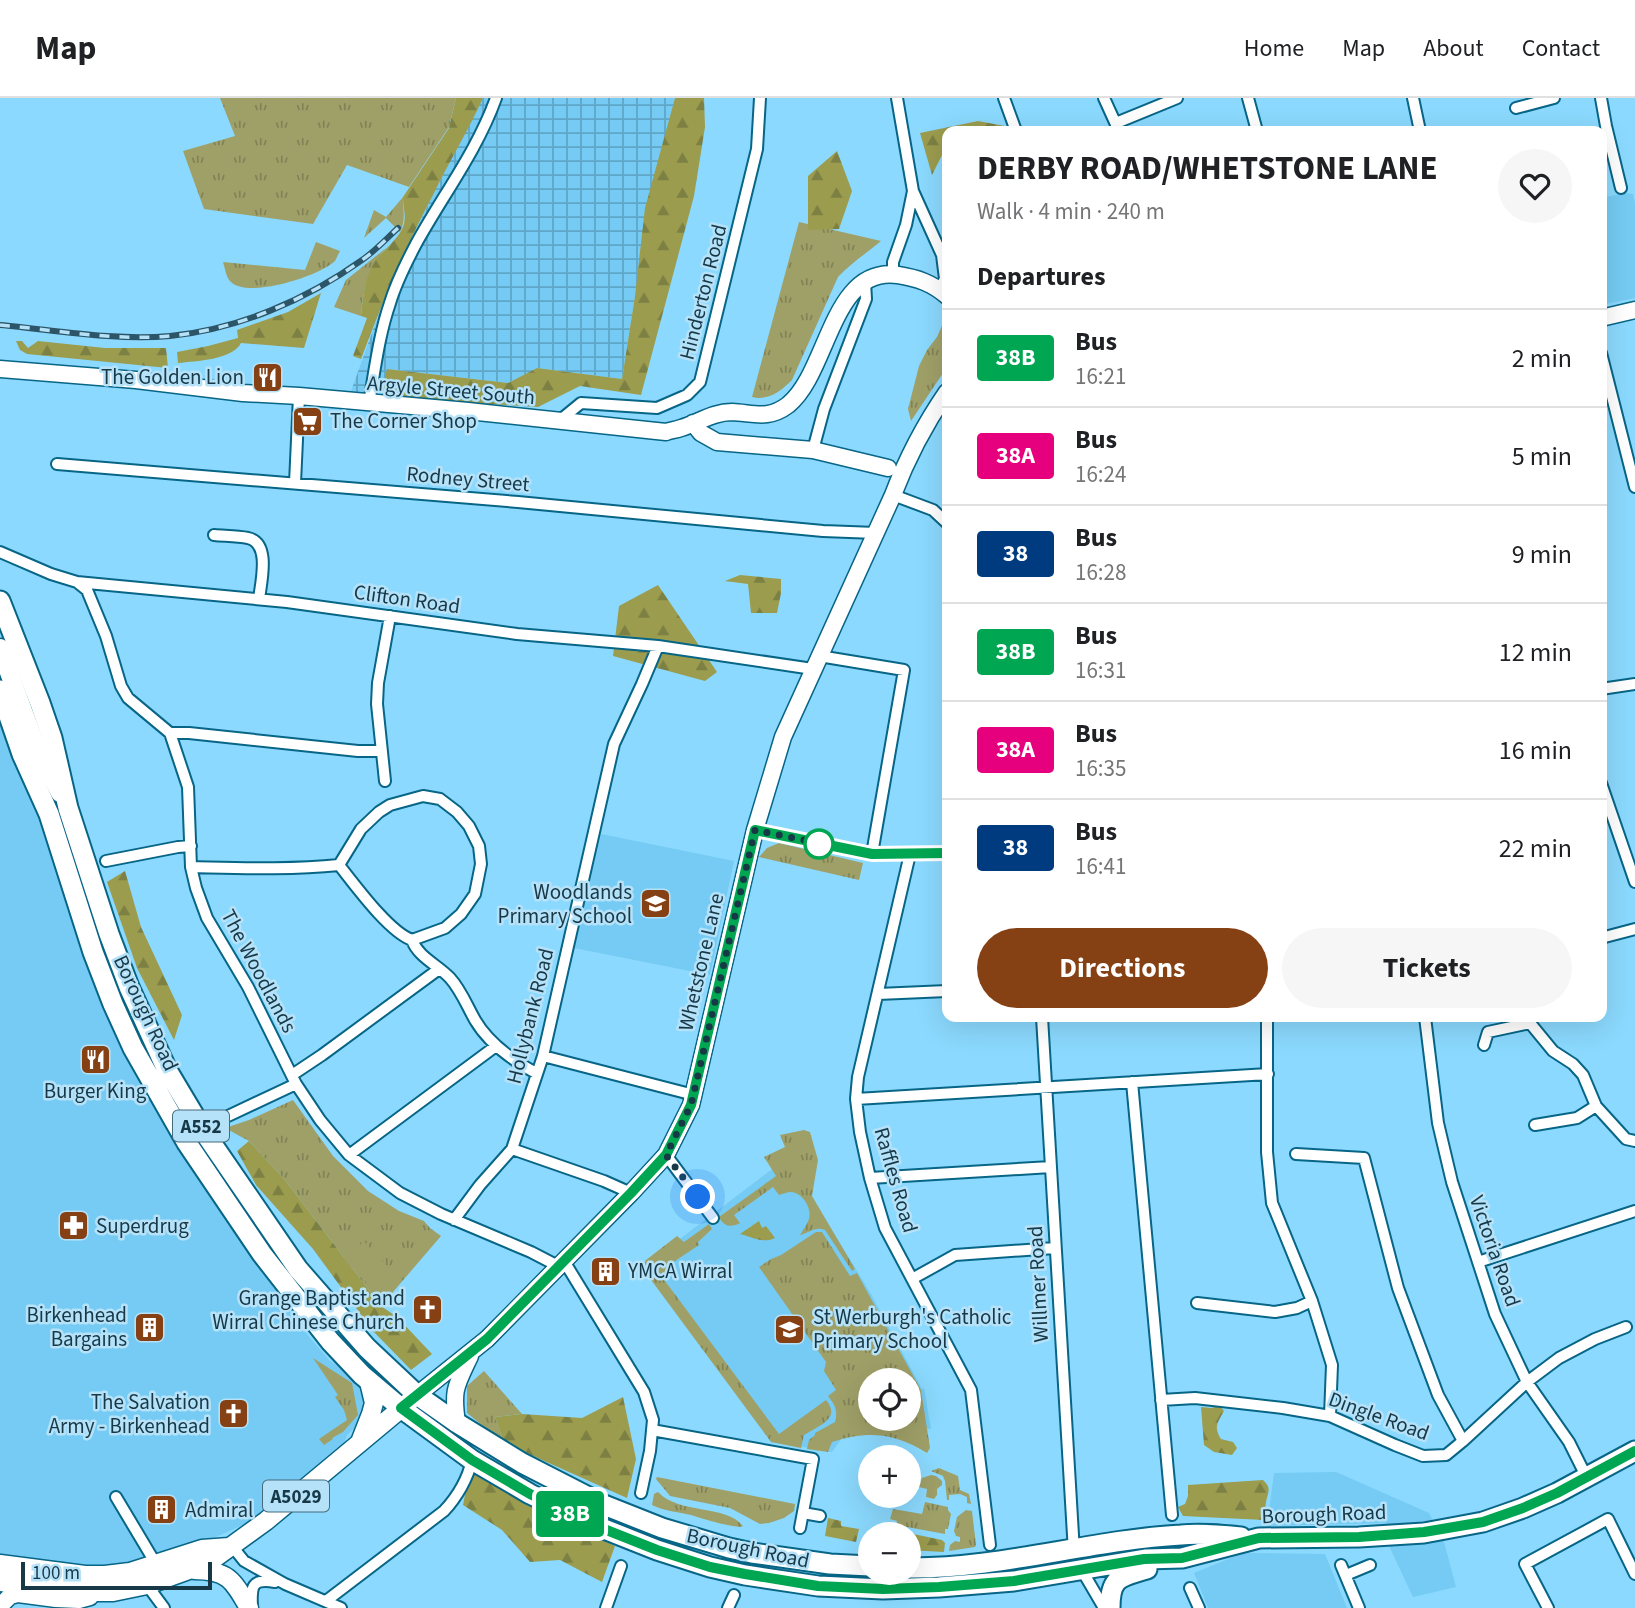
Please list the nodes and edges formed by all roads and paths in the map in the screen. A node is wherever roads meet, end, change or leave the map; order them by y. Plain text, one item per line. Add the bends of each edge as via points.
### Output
1 (496, 98) edge
2 (760, 98) edge
3 (897, 98) edge
4 (1004, 98) edge
5 (1104, 98) edge
6 (1177, 98) edge
7 (1248, 98) edge
8 (1413, 98) edge
9 (1554, 98) edge
10 (1601, 98) edge
11 (1516, 108) dead end
12 (1014, 126) edge
13 (1117, 126) edge
14 (1119, 126) edge
15 (1256, 126) edge
16 (1419, 126) edge
17 (1605, 126) edge
18 (1607, 134) edge
19 (1621, 188) dead end
20 (913, 191) junction
21 (942, 255) edge
22 (893, 274) junction
23 (865, 282) junction
24 (942, 292) edge
25 (1635, 310) edge
26 (1607, 317) edge
27 (0, 369) edge
28 (1607, 389) edge
29 (299, 396) junction
30 (942, 400) edge
31 (369, 403) junction
32 (559, 421) junction
33 (693, 423) junction
34 (813, 450) junction
35 (58, 464) dead end
36 (888, 468) dead end
37 (295, 483) junction
38 (1635, 487) edge
39 (893, 495) junction
40 (942, 518) edge
41 (876, 533) junction
42 (214, 535) dead end
43 (0, 552) edge
44 (77, 582) junction
45 (259, 599) junction
46 (0, 601) edge
47 (390, 616) junction
48 (658, 646) junction
49 (0, 648) edge
50 (816, 663) junction
51 (1635, 684) edge
52 (1607, 688) edge
53 (0, 690) edge
54 (170, 733) junction
55 (36, 746) junction
56 (381, 751) junction
57 (385, 781) dead end
58 (1607, 800) edge
59 (68, 808) junction
60 (49, 814) junction
61 (755, 830) junction
62 (191, 846) junction
63 (942, 853) edge
64 (872, 854) junction
65 (910, 854) junction
66 (106, 861) dead end
67 (339, 865) junction
68 (191, 867) junction
69 (1635, 882) edge
70 (1635, 929) edge
71 (1607, 936) edge
72 (412, 940) junction
73 (439, 969) junction
74 (942, 991) edge
75 (878, 995) junction
76 (1042, 1022) edge
77 (1267, 1022) edge
78 (1426, 1022) edge
79 (1522, 1022) edge
80 (1531, 1022) edge
81 (1484, 1045) dead end
82 (496, 1046) junction
83 (543, 1056) junction
84 (536, 1073) junction
85 (1268, 1074) junction
86 (294, 1079) junction
87 (1132, 1082) junction
88 (1046, 1087) junction
89 (694, 1095) junction
90 (856, 1099) junction
91 (1596, 1106) junction
92 (228, 1116) dead end
93 (1535, 1125) dead end
94 (1635, 1141) edge
95 (512, 1149) junction
96 (1296, 1154) dead end
97 (349, 1155) junction
98 (666, 1155) junction
99 (1051, 1167) junction
100 (870, 1178) junction
101 (631, 1193) junction
102 (1635, 1211) edge
103 (713, 1218) dead end
104 (454, 1220) junction
105 (1055, 1248) junction
106 (1478, 1262) junction
107 (561, 1263) junction
108 (912, 1279) junction
109 (1312, 1301) junction
110 (1198, 1303) dead end
111 (1626, 1327) dead end
112 (473, 1350) junction
113 (369, 1382) junction
114 (1527, 1382) junction
115 (417, 1395) junction
116 (1161, 1400) junction
117 (401, 1408) junction
118 (1330, 1416) junction
119 (457, 1423) junction
120 (422, 1424) junction
121 (652, 1430) junction
122 (1463, 1441) junction
123 (358, 1445) junction
124 (1635, 1451) edge
125 (472, 1460) junction
126 (1587, 1478) junction
127 (641, 1493) dead end
128 (116, 1497) dead end
129 (803, 1513) junction
130 (1172, 1515) dead end
131 (820, 1516) dead end
132 (800, 1528) dead end
133 (1259, 1538) junction
134 (990, 1545) dead end
135 (232, 1546) junction
136 (1073, 1549) junction
137 (1182, 1558) junction
138 (0, 1564) edge
139 (156, 1564) junction
140 (858, 1565) edge
141 (1370, 1565) dead end
142 (621, 1566) dead end
143 (921, 1568) edge
144 (1082, 1569) junction
145 (190, 1570) junction
146 (1635, 1574) edge
147 (0, 1582) edge
148 (285, 1584) junction
149 (147, 1585) junction
150 (1190, 1588) dead end
151 (113, 1592) junction
152 (734, 1595) dead end
153 (326, 1601) junction
154 (0, 1606) edge
155 (164, 1608) edge
156 (251, 1608) edge
157 (341, 1608) edge
158 (606, 1608) edge
159 (729, 1608) edge
160 (1104, 1608) edge
161 (1110, 1608) edge
162 (1199, 1608) edge
163 (1359, 1608) edge
164 (1548, 1608) edge

1 - 31 street via 394,291 380,337
2 - 32 street, Hinderton Road via 757,149 700,382 687,396 657,408 581,403
3 - 20 street
4 - 12 street
5 - 13 street
6 - 14 street
7 - 15 street
8 - 16 street
9 - 11 street
10 - 17 street
18 - 19 street
20 - 21 street
20 - 22 street
22 - 23 main road
22 - 24 main road via 916,278
23 - 33 main road, Argyle Street South via 846,301 814,369 787,406 772,414 731,412
23 - 34 street via 866,299
25 - 26 main road
27 - 29 main road, Argyle Street South
28 - 38 street
29 - 31 main road, Argyle Street South
29 - 37 street
30 - 39 main road, Whetstone Lane via 919,435
31 - 32 main road, Argyle Street South
32 - 33 main road, Argyle Street South via 666,432
33 - 34 main road via 717,442
34 - 36 main road
35 - 37 street, Rodney Street
37 - 41 street, Rodney Street
39 - 40 street via 933,510
39 - 41 main road, Whetstone Lane
41 - 50 main road, Whetstone Lane
42 - 45 street via 251,538 257,543 263,558
43 - 44 street, Clifton Road
44 - 45 street, Clifton Road
44 - 54 street via 86,590 128,698
45 - 47 street, Clifton Road
46 - 59 highway, A552 via 52,738
47 - 48 street, Clifton Road via 517,634
47 - 56 street via 378,683
48 - 50 street, Clifton Road
48 - 83 street, Hollybank Road via 614,744
49 - 55 main road, Borough Road
50 - 61 main road, Whetstone Lane via 783,737
50 - 64 street, Clifton Road via 904,670
51 - 52 street
53 - 60 highway, Borough Road / A552
54 - 56 street
54 - 62 street, The Woodlands via 188,788
55 - 59 main road, Borough Road
55 - 60 main road, Borough Road
56 - 57 street
58 - 69 street
59 - 115 highway, A552 via 129,987 186,1102 298,1269 367,1348
60 - 113 highway, Borough Road / A552 via 93,952 133,1048 187,1143 262,1254 330,1341
61 - 64 street
61 - 89 main road, Whetstone Lane
62 - 66 street
62 - 68 street, The Woodlands
63 - 65 street
64 - 65 street
65 - 75 street, Raffles Road
67 - 68 street
67 - 72 street via 383,917
67 - 72 street via 360,829 390,805 423,796 440,799 457,812 479,846 475,894 444,928
68 - 86 street, The Woodlands via 207,918
70 - 71 street
72 - 73 street
73 - 82 street via 459,990
73 - 86 street
74 - 75 street
75 - 90 street, Raffles Road
76 - 88 street, Willmer Road
77 - 85 street
78 - 106 street, Victoria Road via 1438,1123
79 - 81 street via 1488,1032
80 - 91 street via 1553,1051 1583,1075
82 - 84 street
82 - 97 street
83 - 84 street, Hollybank Road
83 - 89 street
84 - 95 street, Hollybank Road
85 - 87 street
85 - 109 street via 1272,1203
86 - 92 street
86 - 97 street, The Woodlands
87 - 88 street
87 - 116 street
88 - 90 street
88 - 99 street, Willmer Road
89 - 98 main road, Whetstone Lane
90 - 100 street, Raffles Road
91 - 93 street via 1577,1118
91 - 94 street via 1626,1139
95 - 101 street
95 - 104 street, Hollybank Road
96 - 122 street via 1364,1158 1398,1288 1438,1395
97 - 104 street, The Woodlands via 400,1193
98 - 101 main road, Whetstone Lane
98 - 103 street
99 - 100 street
99 - 105 street, Willmer Road
100 - 108 street, Raffles Road via 886,1228
101 - 107 main road, Whetstone Lane
102 - 106 street
104 - 107 street, The Woodlands
105 - 108 street via 955,1255
105 - 136 street, Willmer Road
106 - 114 street, Victoria Road via 1495,1314
107 - 112 main road, Whetstone Lane
107 - 121 street via 644,1392
108 - 134 street, Raffles Road via 971,1390
109 - 110 street via 1275,1312
109 - 118 street via 1332,1365
111 - 114 street, Dingle Road via 1559,1358
112 - 115 main road, Whetstone Lane
112 - 119 main road via 454,1390
113 - 117 highway, Borough Road / A552
113 - 123 main road, Whetstone Lane / A5029 via 374,1403
114 - 122 street, Dingle Road
114 - 126 street, Victoria Road via 1569,1442
115 - 117 main road, Whetstone Lane / A5029
115 - 119 highway, A552
116 - 118 street, Dingle Road via 1195,1398
116 - 130 street
117 - 120 highway, Borough Road / A552
117 - 123 main road, Whetstone Lane / A5029
118 - 122 street, Dingle Road via 1423,1456 1446,1455
119 - 140 highway, A552 via 522,1463 662,1528 752,1553
120 - 123 main road, Whetstone Lane / A5029 via 397,1424
120 - 125 highway, Borough Road / A552
121 - 127 street
121 - 129 street via 813,1459
123 - 135 main road, Whetstone Lane / A5029
124 - 126 highway, Borough Road / A552
125 - 144 highway, Borough Road / A552 via 594,1525 664,1553 745,1574 818,1586 883,1589 1014,1581
125 - 153 street via 454,1501 444,1511
126 - 133 highway, Borough Road / A552 via 1483,1522 1359,1537
128 - 139 street
129 - 131 street
129 - 132 street
133 - 136 highway, A552 via 1183,1535
133 - 137 highway, Borough Road / A552
135 - 139 main road, A5029 via 202,1549
135 - 145 main road, A5029
135 - 148 street via 244,1561
136 - 143 highway, A552
136 - 144 street
137 - 144 highway, Borough Road / A552
137 - 161 highway via 1123,1576 1111,1591
138 - 139 main road, A5029 via 85,1575 130,1572
141 - 163 street via 1344,1570
142 - 158 street
144 - 160 street
145 - 149 main road, A5029
145 - 156 main road via 212,1570 227,1576
146 - 164 street via 1608,1519 1525,1564
147 - 151 main road, A5029
148 - 153 street
148 - 156 street via 256,1583
149 - 151 main road, A5029
149 - 155 street
150 - 162 street
151 - 154 main road via 79,1600 18,1594
152 - 159 street
153 - 157 street

